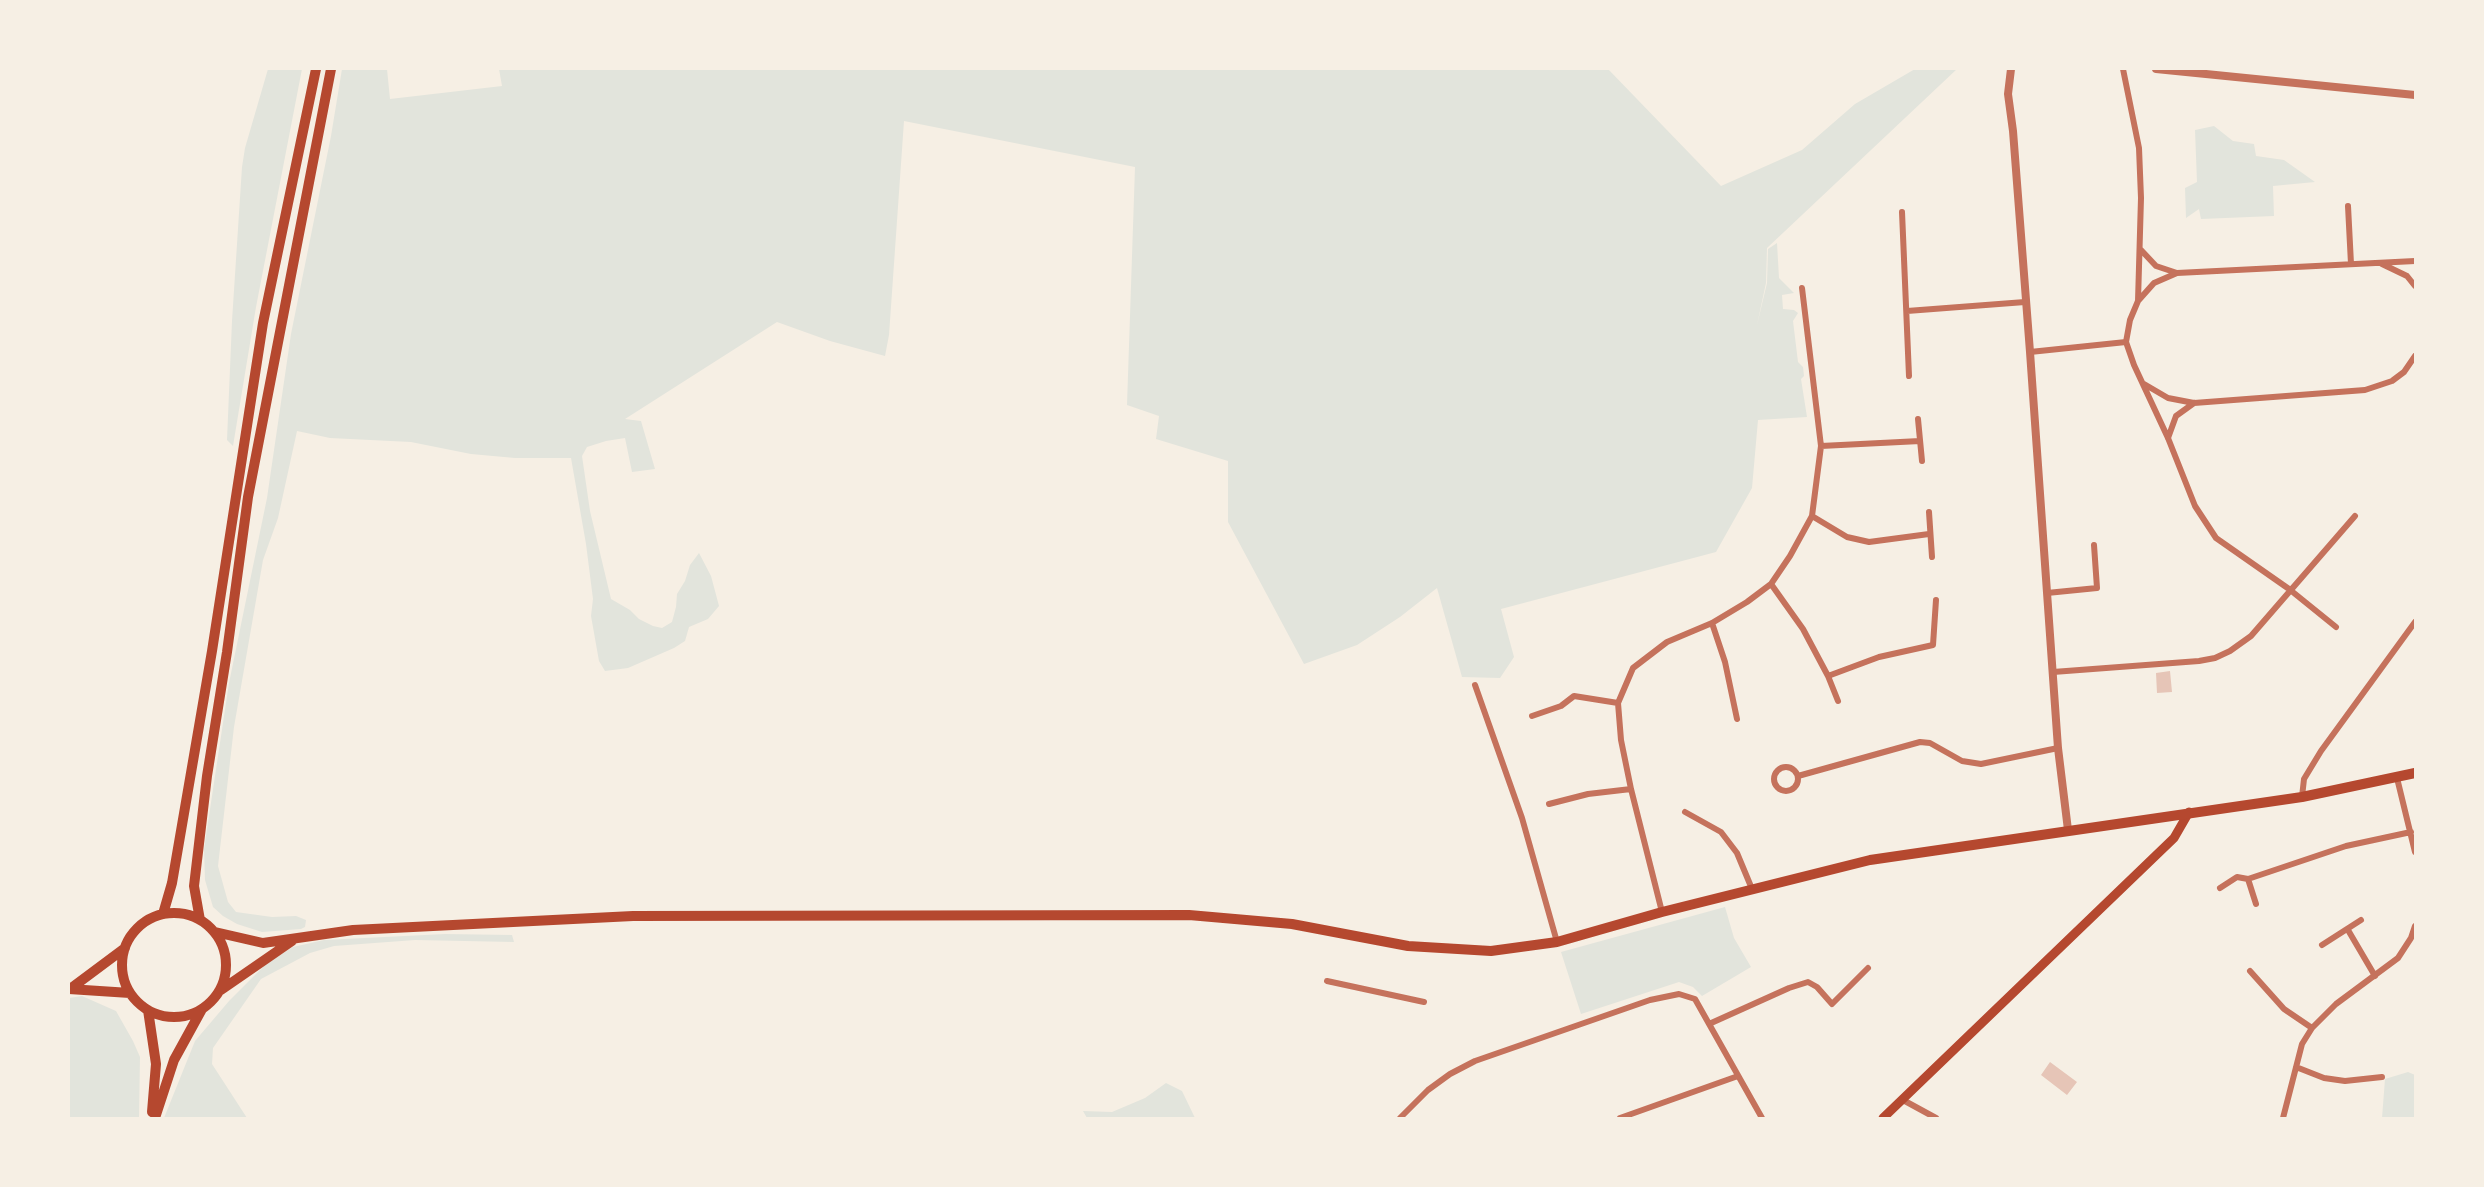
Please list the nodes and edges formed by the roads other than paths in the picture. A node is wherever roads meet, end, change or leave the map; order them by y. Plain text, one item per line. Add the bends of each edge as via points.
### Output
1 (316, 69) edge
2 (331, 69) edge
3 (2011, 69) edge
4 (2123, 69) edge
5 (2156, 69) edge
6 (2415, 95) edge
7 (2348, 206) dead end
8 (1902, 212) dead end
9 (2141, 250) junction
10 (2415, 261) edge
11 (2351, 264) junction
12 (2381, 264) junction
13 (2177, 273) junction
14 (2415, 286) edge
15 (1802, 288) dead end
16 (2138, 301) junction
17 (2025, 303) junction
18 (1907, 311) junction
19 (2126, 342) junction
20 (2031, 352) junction
21 (2415, 356) edge
22 (1910, 376) dead end
23 (2144, 384) junction
24 (2194, 403) junction
25 (1918, 419) dead end
26 (2168, 438) junction
27 (1920, 441) junction
28 (1821, 446) junction
29 (1922, 461) dead end
30 (1929, 512) dead end
31 (1812, 516) junction
32 (2355, 516) dead end
33 (1929, 534) junction
34 (2094, 545) dead end
35 (1932, 557) dead end
36 (1771, 584) junction
37 (2289, 589) junction
38 (2047, 593) junction
39 (1936, 600) dead end
40 (2415, 622) edge
41 (1712, 623) junction
42 (2336, 627) dead end
43 (2053, 672) junction
44 (1828, 676) junction
45 (1474, 685) dead end
46 (1838, 701) dead end
47 (1618, 703) junction
48 (1532, 716) dead end
49 (1737, 719) dead end
50 (2058, 748) junction
51 (2415, 773) edge
52 (1798, 776) dead end
53 (2397, 777) junction
54 (1631, 789) junction
55 (2302, 797) junction
56 (1549, 804) dead end
57 (1685, 812) dead end
58 (2189, 812) junction
59 (2068, 830) junction
60 (2411, 832) junction
61 (2415, 852) edge
62 (2248, 879) junction
63 (2220, 888) dead end
64 (1752, 889) junction
65 (2256, 904) dead end
66 (1662, 912) junction
67 (163, 914) junction
68 (200, 920) junction
69 (2361, 920) dead end
70 (2415, 926) edge
71 (2348, 930) junction
72 (215, 932) junction
73 (2413, 939) edge
74 (295, 940) junction
75 (1557, 942) junction
76 (2322, 945) dead end
77 (125, 948) junction
78 (1868, 968) dead end
79 (2250, 971) dead end
80 (2375, 976) junction
81 (1327, 981) dead end
82 (70, 989) edge
83 (219, 992) junction
84 (130, 993) junction
85 (1424, 1002) dead end
86 (202, 1009) junction
87 (148, 1010) junction
88 (1709, 1024) junction
89 (2312, 1028) junction
90 (2296, 1067) junction
91 (1738, 1076) junction
92 (2382, 1077) dead end
93 (1903, 1100) junction
94 (153, 1118) edge
95 (1400, 1118) edge
96 (1620, 1118) edge
97 (1762, 1118) edge
98 (1883, 1118) edge
99 (1936, 1118) edge
100 (2283, 1118) edge

1 - 67 main road via 265,314 212,651 172,883
2 - 68 main road via 248,498 194,886
3 - 17 street via 2008,94
4 - 9 street via 2139,148
5 - 6 street
7 - 11 street
8 - 18 street
9 - 13 street via 2156,266
9 - 16 street
10 - 12 street
11 - 12 street
11 - 13 street
12 - 14 street via 2407,276
13 - 16 street via 2154,283
15 - 28 street
16 - 19 street
17 - 18 street
17 - 20 street
18 - 22 street
19 - 20 street
19 - 23 street
20 - 38 street
21 - 24 street via 2392,381 2365,390
23 - 24 street via 2168,398
23 - 26 street
24 - 26 street via 2176,416
25 - 27 street
26 - 37 street via 2195,506 2217,538
27 - 28 street
27 - 29 street
28 - 31 street
30 - 33 street
31 - 33 street via 1847,537 1869,542
31 - 36 street
32 - 37 street
33 - 35 street
34 - 38 street via 2097,588
36 - 41 street
36 - 44 street via 1803,629
37 - 42 street
37 - 43 street via 2251,636 2215,658
38 - 43 street
39 - 44 street via 1933,645 1879,657
40 - 55 street via 2321,751 2304,779
41 - 47 street via 1667,642 1633,668
41 - 49 street
43 - 50 street
44 - 46 street
45 - 75 street via 1522,818
47 - 48 street via 1574,696 1561,706
47 - 54 street
50 - 52 street via 1981,764 1962,761 1930,743 1920,742
50 - 59 street
51 - 53 main road
53 - 55 main road
53 - 60 street
54 - 56 street
54 - 66 street
55 - 58 main road
57 - 64 street via 1721,832 1737,853
58 - 59 main road
58 - 93 main road via 2174,838
59 - 64 main road via 1870,860
60 - 61 street
60 - 62 street via 2346,846
62 - 63 street via 2236,877
62 - 65 street
64 - 66 main road
66 - 75 main road
67 - 68 main road via 181,913
67 - 77 main road via 144,922
68 - 72 main road
69 - 71 street
70 - 73 street
71 - 76 street
71 - 80 street
72 - 74 main road via 263,944
72 - 83 main road via 224,948 226,963
73 - 80 street via 2398,958
74 - 75 main road via 353,930 633,916 1189,915 1292,924 1408,946 1452,950 1491,951
74 - 83 main road
77 - 82 main road
77 - 84 main road via 123,976
78 - 88 street via 1832,1004 1808,982
79 - 89 street via 2284,1009
80 - 89 street via 2336,1004
81 - 85 street
82 - 84 main road
83 - 86 main road
84 - 87 main road
86 - 87 main road via 174,1017
86 - 94 main road via 174,1060
87 - 94 main road via 156,1064
88 - 91 street
88 - 95 street via 1695,999 1679,994 1650,1000 1475,1061 1428,1090
89 - 90 street via 2302,1044
90 - 92 street via 2345,1081
90 - 100 street
91 - 96 street
91 - 97 street
93 - 98 main road
93 - 99 street

